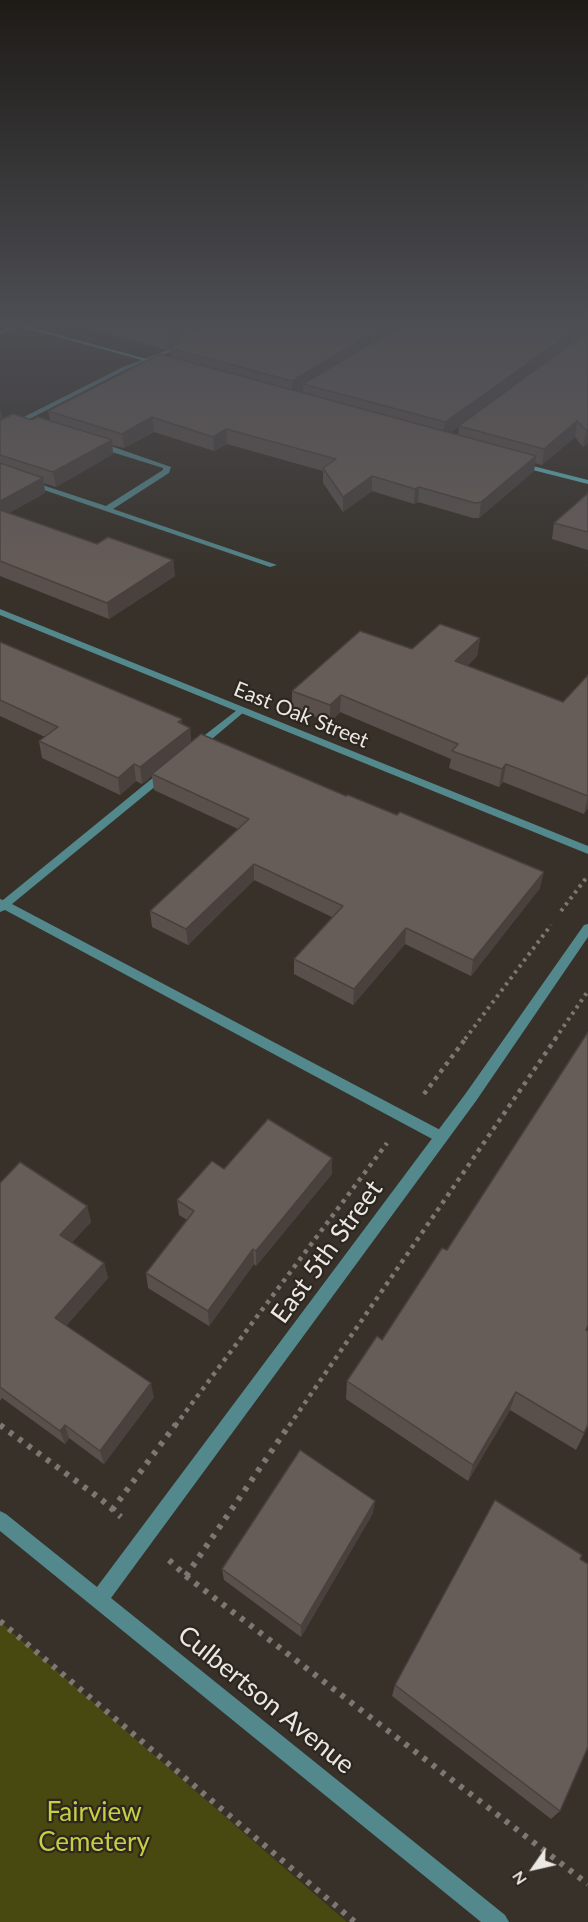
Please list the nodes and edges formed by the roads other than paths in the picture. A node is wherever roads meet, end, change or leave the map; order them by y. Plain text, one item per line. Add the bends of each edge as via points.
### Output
1 (37, 413) edge
2 (21, 421) junction
3 (36, 425) edge
4 (0, 432) edge
5 (92, 442) edge
6 (512, 461) edge
7 (0, 473) edge
8 (588, 483) edge
9 (107, 509) junction
10 (273, 565) dead end
11 (0, 612) edge
12 (241, 710) junction
13 (187, 754) edge
14 (169, 769) edge
15 (588, 850) edge
16 (1, 905) edge
17 (588, 928) edge
18 (441, 1137) junction
19 (0, 1520) edge
20 (99, 1600) junction
21 (498, 1922) edge

1 - 2 street
2 - 3 street
2 - 4 street
5 - 9 street via 166,467 166,471
6 - 8 main road
7 - 9 street
9 - 10 street
11 - 12 street, East Oak Street
12 - 13 street
12 - 15 street, East Oak Street
14 - 16 street
16 - 18 street
17 - 18 street, East 5th Street
18 - 20 street, East 5th Street
19 - 20 street, Culbertson Avenue
20 - 21 street, Culbertson Avenue

